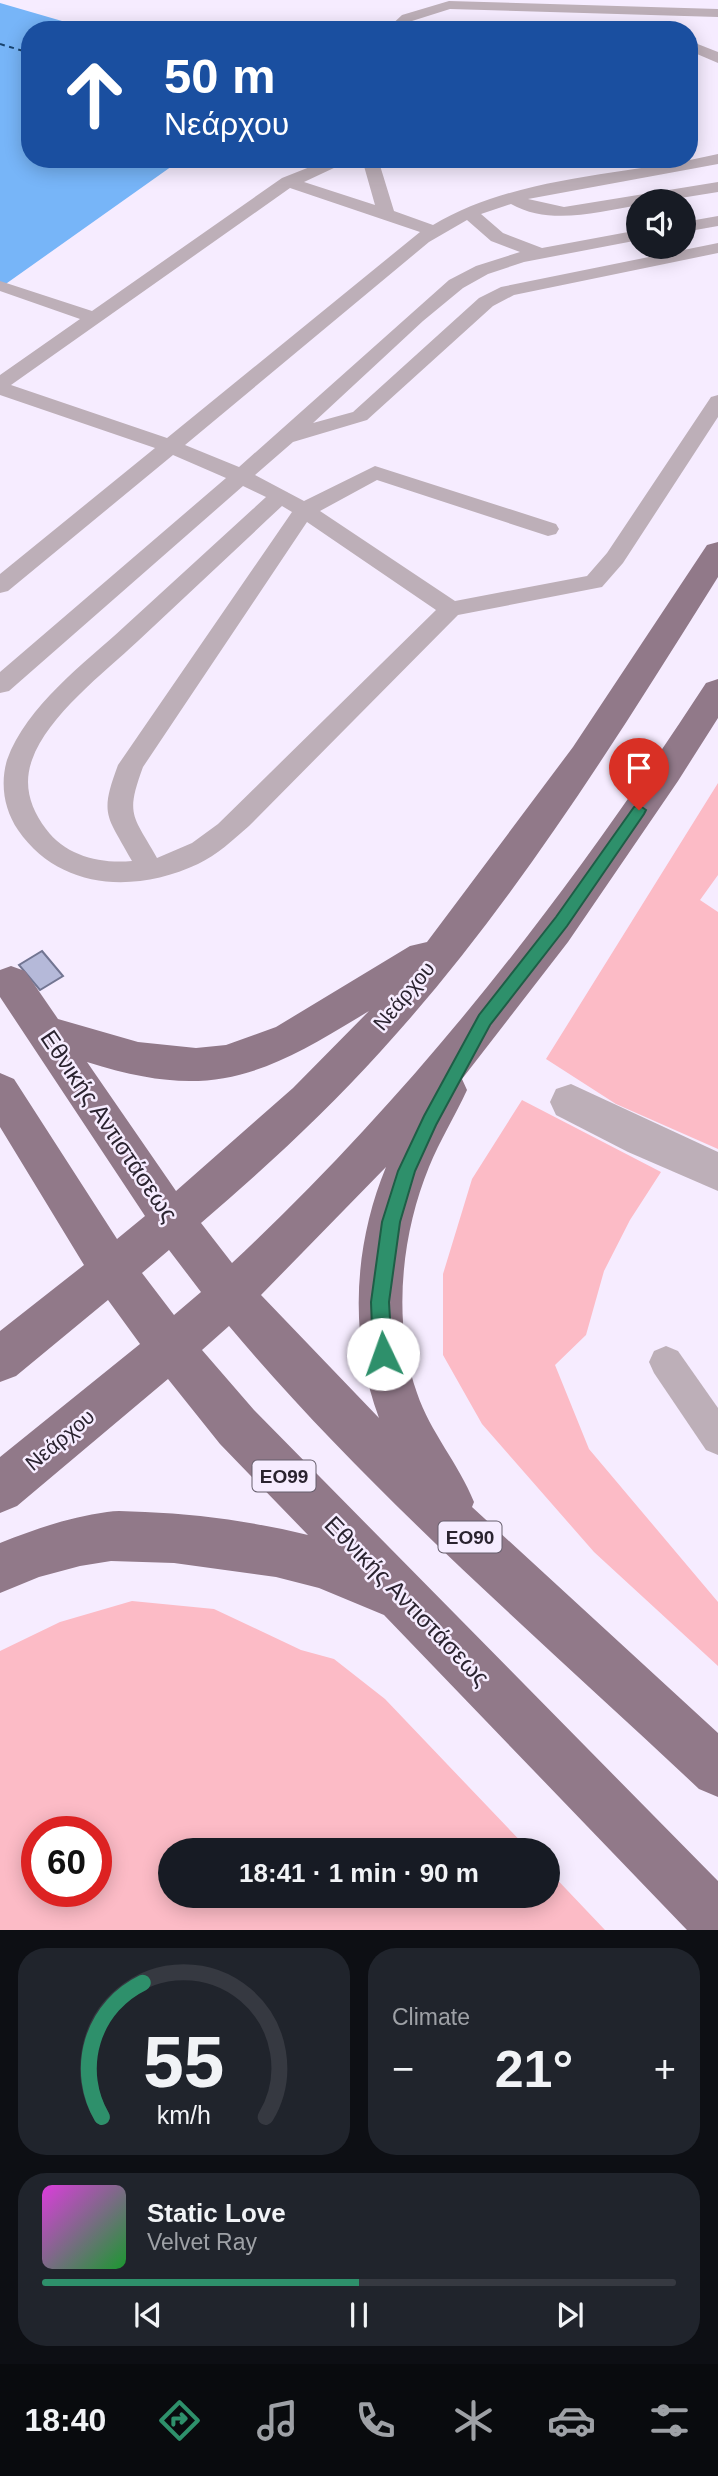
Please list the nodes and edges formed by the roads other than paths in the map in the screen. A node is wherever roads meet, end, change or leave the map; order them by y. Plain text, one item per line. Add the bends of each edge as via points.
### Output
1 (433, 0) edge
2 (449, 5) junction
3 (585, 9) junction
4 (718, 13) edge
5 (404, 21) edge
6 (621, 21) edge
7 (698, 49) edge
8 (718, 58) edge
9 (718, 159) edge
10 (698, 165) edge
11 (323, 168) edge
12 (373, 168) edge
13 (686, 168) edge
14 (288, 182) junction
15 (718, 187) edge
16 (513, 198) junction
17 (467, 212) junction
18 (386, 214) junction
19 (718, 221) edge
20 (696, 225) edge
21 (433, 231) junction
22 (626, 237) edge
23 (718, 248) edge
24 (540, 253) junction
25 (3, 286) dead end
26 (94, 318) junction
27 (0, 386) edge
28 (718, 401) edge
29 (285, 438) junction
30 (172, 447) junction
31 (241, 475) junction
32 (280, 496) junction
33 (304, 510) junction
34 (548, 529) dead end
35 (718, 552) edge
36 (0, 586) edge
37 (451, 609) junction
38 (0, 685) edge
39 (718, 691) edge
40 (150, 870) junction
41 (453, 939) junction
42 (6, 973) edge
43 (485, 1020) junction
44 (45, 1031) junction
45 (0, 1091) edge
46 (571, 1102) dead end
47 (718, 1172) edge
48 (171, 1220) junction
49 (111, 1268) junction
50 (232, 1293) junction
51 (170, 1347) junction
52 (0, 1360) edge
53 (666, 1362) dead end
54 (718, 1438) edge
55 (0, 1489) edge
56 (473, 1540) junction
57 (0, 1568) edge
58 (406, 1598) junction
59 (718, 1770) edge
60 (718, 1921) edge

1 - 2 lane
2 - 3 lane
2 - 5 lane
3 - 4 lane
3 - 6 lane
7 - 8 lane
9 - 10 lane
11 - 14 lane
12 - 18 lane
13 - 16 lane
14 - 18 lane
14 - 26 lane
15 - 16 lane via 564,212 529,207
16 - 17 lane
17 - 21 lane
17 - 24 lane via 497,237
18 - 21 lane
19 - 20 lane
21 - 30 lane
22 - 24 lane
23 - 29 lane via 508,291 486,302 360,416
24 - 29 lane via 500,262 456,284
25 - 26 lane
26 - 27 lane
27 - 30 lane
28 - 37 lane via 615,558 594,582
29 - 31 lane
30 - 31 lane
30 - 36 lane
31 - 32 lane
31 - 38 lane
32 - 33 lane
32 - 40 lane via 71,690 35,733 16,771 19,806 47,847 98,872
33 - 34 lane via 375,472
33 - 37 lane
33 - 40 lane via 125,778 119,813
35 - 41 main road, Νεάρχου via 613,716
37 - 40 lane via 220,835 191,856
39 - 43 main road, Νεάρχου via 575,902
41 - 44 main road via 290,1039 235,1060 161,1065 127,1059
41 - 48 main road, Νεάρχου via 321,1087
42 - 44 main road, Εθνικής Αντιστάσεως
43 - 50 main road, Νεάρχου via 404,1116
43 - 56 main road via 430,1121 397,1195 380,1302 383,1354 398,1406
44 - 48 main road, Εθνικής Αντιστάσεως
45 - 49 main road, Εθνικής Αντιστάσεως / ΕΟ99
46 - 47 street
48 - 49 main road, Νεάρχου
48 - 50 main road, Εθνικής Αντιστάσεως / ΕΟ90
49 - 51 main road, Εθνικής Αντιστάσεως / ΕΟ99
49 - 52 main road, Νεάρχου
50 - 51 main road, Νεάρχου
50 - 56 main road, Εθνικής Αντιστάσεως / ΕΟ90 via 342,1415
51 - 55 main road, Νεάρχου
51 - 58 main road, Εθνικής Αντιστάσεως / ΕΟ99 via 237,1427
53 - 54 lane
56 - 59 main road, Εθνικής Αντιστάσεως / ΕΟ90
57 - 58 main road via 80,1541 111,1536 174,1538 230,1544 319,1563
58 - 60 main road, Εθνικής Αντιστάσεως

